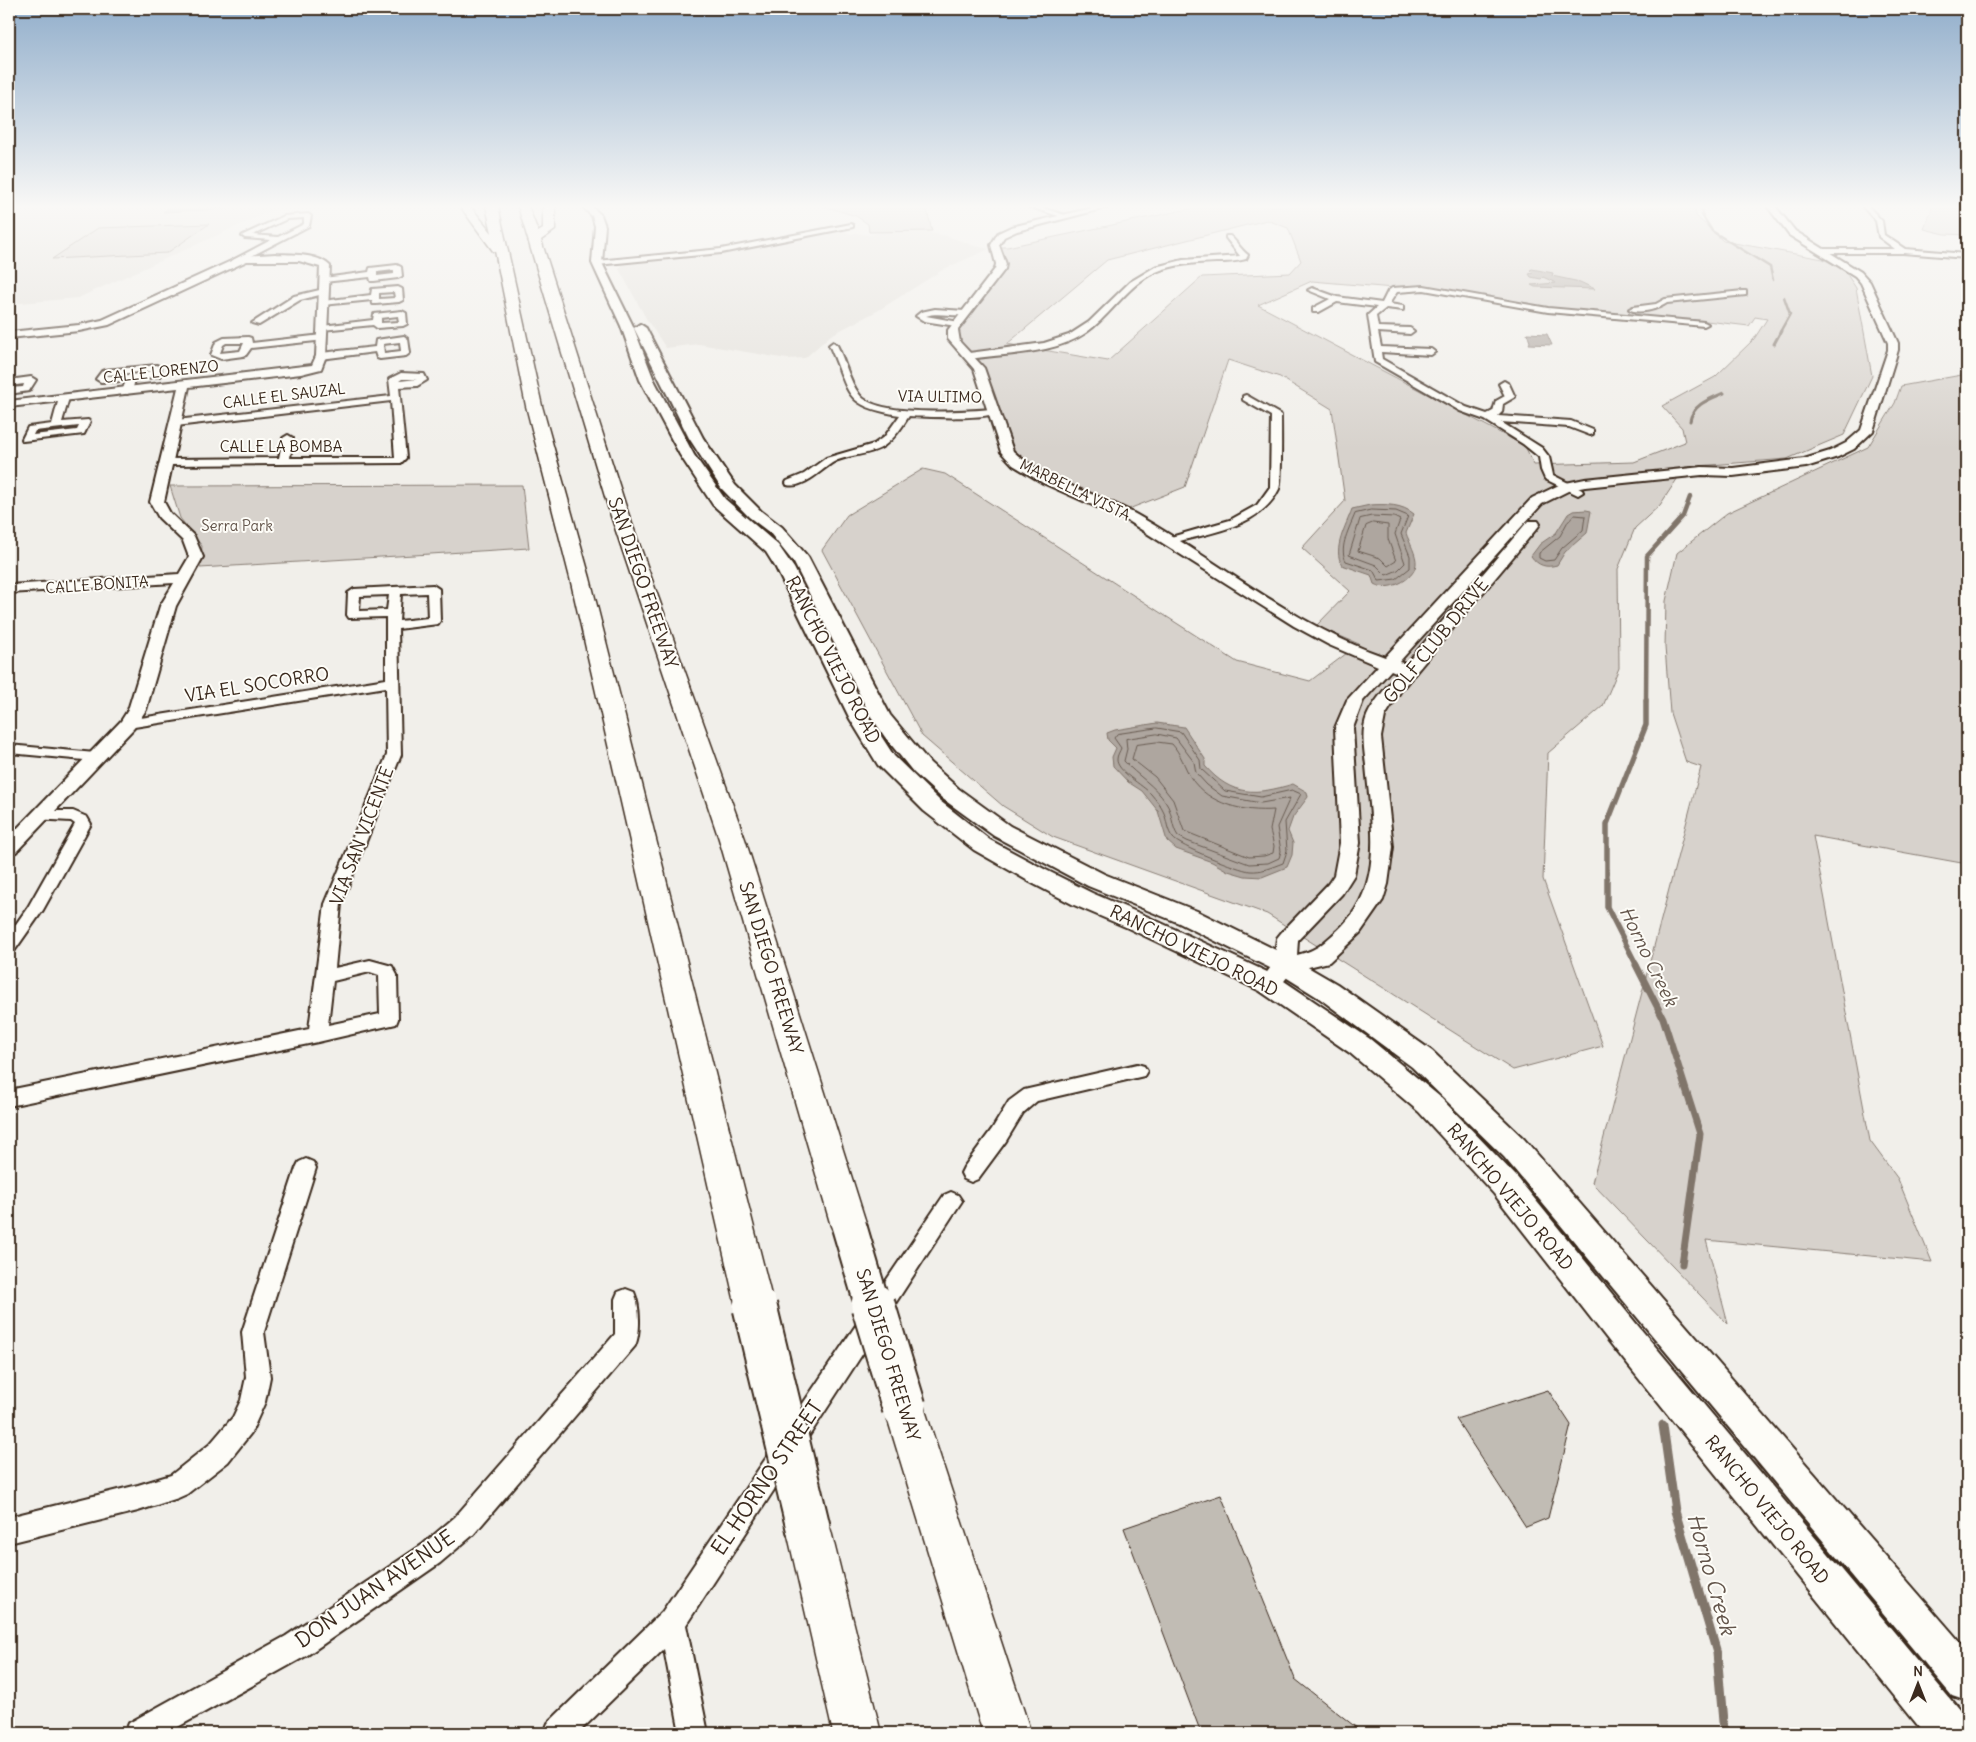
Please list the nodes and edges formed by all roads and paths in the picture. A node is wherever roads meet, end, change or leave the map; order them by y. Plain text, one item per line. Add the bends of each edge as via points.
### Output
1 (180, 287) edge
2 (324, 287) edge
3 (509, 287) edge
4 (550, 287) edge
5 (614, 287) edge
6 (622, 287) edge
7 (985, 287) edge
8 (1132, 287) edge
9 (1868, 287) edge
10 (1312, 290) dead end
11 (324, 292) junction
12 (625, 292) dead end
13 (1743, 293) dead end
14 (376, 297) junction
15 (1336, 299) junction
16 (323, 302) junction
17 (1511, 304) junction
18 (1385, 305) junction
19 (1400, 308) dead end
20 (1661, 309) junction
21 (1316, 310) dead end
22 (965, 313) junction
23 (637, 317) dead end
24 (1653, 318) junction
25 (377, 322) dead end
26 (256, 323) dead end
27 (956, 324) junction
28 (322, 328) junction
29 (1374, 329) junction
30 (1410, 331) dead end
31 (9, 335) edge
32 (322, 338) junction
33 (833, 345) dead end
34 (248, 346) junction
35 (379, 349) dead end
36 (1376, 349) junction
37 (1431, 352) dead end
38 (969, 356) junction
39 (319, 361) junction
40 (131, 378) junction
41 (9, 383) edge
42 (395, 384) dead end
43 (1504, 384) dead end
44 (184, 385) junction
45 (9, 391) edge
46 (127, 391) junction
47 (64, 398) junction
48 (395, 398) junction
49 (1246, 398) dead end
50 (9, 404) edge
51 (993, 412) junction
52 (906, 414) junction
53 (1488, 418) junction
54 (176, 423) junction
55 (56, 426) junction
56 (1590, 432) dead end
57 (288, 438) dead end
58 (166, 462) junction
59 (284, 462) junction
60 (791, 483) dead end
61 (1572, 489) junction
62 (1168, 541) junction
63 (184, 578) junction
64 (9, 589) edge
65 (395, 591) junction
66 (393, 619) junction
67 (1387, 664) junction
68 (1409, 671) junction
69 (392, 682) junction
70 (128, 724) junction
71 (9, 750) edge
72 (95, 757) junction
73 (40, 816) junction
74 (9, 848) edge
75 (9, 946) edge
76 (1277, 974) junction
77 (325, 976) junction
78 (318, 1035) junction
79 (1137, 1071) dead end
80 (9, 1098) edge
81 (306, 1168) dead end
82 (972, 1173) dead end
83 (951, 1201) dead end
84 (626, 1300) dead end
85 (9, 1530) edge
86 (672, 1622) junction
87 (1967, 1681) edge
88 (139, 1733) edge
89 (558, 1733) edge
90 (694, 1733) edge
91 (857, 1733) edge
92 (1007, 1733) edge
93 (1951, 1733) edge

1 - 31 street via 105,323
2 - 11 street
3 - 91 highway, bridge via 534,406 582,587
4 - 92 highway, SAN DIEGO FREEWAY, bridge via 618,510 732,839 904,1407
5 - 76 main road, RANCHO VIEJO ROAD via 647,380 690,461 719,502 757,534 785,568 860,719 886,760 932,806 982,845 1083,899
6 - 12 main road
7 - 22 street
8 - 38 street via 1084,331 1071,337 1042,346
9 - 61 street, GOLF CLUB DRIVE via 1893,343 1893,350 1867,431 1850,446 1816,460 1733,472 1702,471 1608,480
10 - 15 street
11 - 16 street
11 - 26 street via 296,298
13 - 20 street via 1680,298 1665,301
14 - 14 street via 375,291 398,289 399,300 376,302
14 - 16 street
15 - 18 street
15 - 21 street
16 - 28 street
17 - 18 street via 1434,289 1401,288 1391,293
17 - 20 street via 1578,310
17 - 24 street via 1555,311
18 - 19 street
18 - 29 street via 1372,315
20 - 24 street
20 - 24 street via 1702,321
22 - 27 street
22 - 27 street via 933,312 920,316
23 - 76 main road, RANCHO VIEJO ROAD via 696,438 729,488 776,530 802,562 880,714 897,740 922,768 1002,831 1096,880 1225,934
25 - 28 street
27 - 38 street, MARBELLA VISTA via 953,340
28 - 32 street
29 - 30 street
29 - 36 street
32 - 34 street
32 - 39 street
33 - 52 street, VIA ULTIMO via 857,398 875,407
34 - 34 street via 249,341 245,340 219,344 215,354 243,353
35 - 39 street
36 - 37 street
36 - 53 street via 1376,358 1386,366 1470,412
38 - 51 street, MARBELLA VISTA via 979,368
39 - 44 street, CALLE LORENZO via 301,371
40 - 40 street via 157,374 157,368 109,372 101,379
40 - 46 street
41 - 45 street via 31,380 26,390
42 - 48 street
43 - 53 street via 1510,397 1499,403 1497,412
44 - 46 street, CALLE LORENZO
44 - 54 street
46 - 47 street, CALLE LORENZO
47 - 50 street, CALLE LORENZO
47 - 55 street
48 - 54 street, CALLE EL SAUZAL
48 - 59 street, CALLE LA BOMBA via 402,458
49 - 62 street via 1276,415 1275,487 1261,507 1234,522
51 - 52 street, VIA ULTIMO
51 - 62 street, MARBELLA VISTA via 1005,448 1017,462 1034,473 1122,512
52 - 60 street via 889,438 878,446 830,460 808,476
53 - 56 street via 1571,424
53 - 61 street via 1538,450 1544,458 1549,477
54 - 58 street
55 - 55 street via 31,429 27,439 81,432 85,422
57 - 59 street
58 - 59 street, CALLE LA BOMBA
58 - 63 street via 157,502 164,515 189,539 196,557
61 - 67 street, GOLF CLUB DRIVE via 1537,501
61 - 68 street, GOLF CLUB DRIVE via 1546,507
62 - 67 street, MARBELLA VISTA via 1330,641
63 - 64 street, CALLE BONITA
63 - 70 street via 168,606 137,710
65 - 66 street, VIA SAN VICENTE
65 - 66 street via 354,593 354,615
65 - 66 street via 433,589 434,621
66 - 69 street, VIA SAN VICENTE
67 - 68 street, MARBELLA VISTA
67 - 76 street, GOLF CLUB DRIVE via 1355,700 1344,728 1350,843 1344,875 1335,889 1288,938
68 - 76 street, GOLF CLUB DRIVE via 1376,716 1372,737 1383,847 1373,900 1352,928 1320,957
69 - 70 street, VIA EL SOCORRO
69 - 77 street, VIA SAN VICENTE via 394,755 333,904
70 - 72 street
71 - 72 street
72 - 73 street
73 - 74 street
73 - 75 street via 73,816 83,824 35,910
76 - 87 main road, RANCHO VIEJO ROAD via 1328,991 1385,1030 1422,1059 1514,1148
76 - 93 main road, RANCHO VIEJO ROAD via 1429,1104 1482,1159
77 - 78 street, VIA SAN VICENTE
77 - 78 street via 370,966 386,970 389,1019
78 - 80 street
79 - 82 street via 1031,1095 1016,1107
81 - 85 street via 253,1332 258,1376 253,1402 242,1425 225,1446 178,1485
83 - 86 street, EL HORNO STREET
84 - 88 street, DON JUAN AVENUE via 627,1338 464,1526 431,1554 296,1646
86 - 89 street, EL HORNO STREET
86 - 90 street

